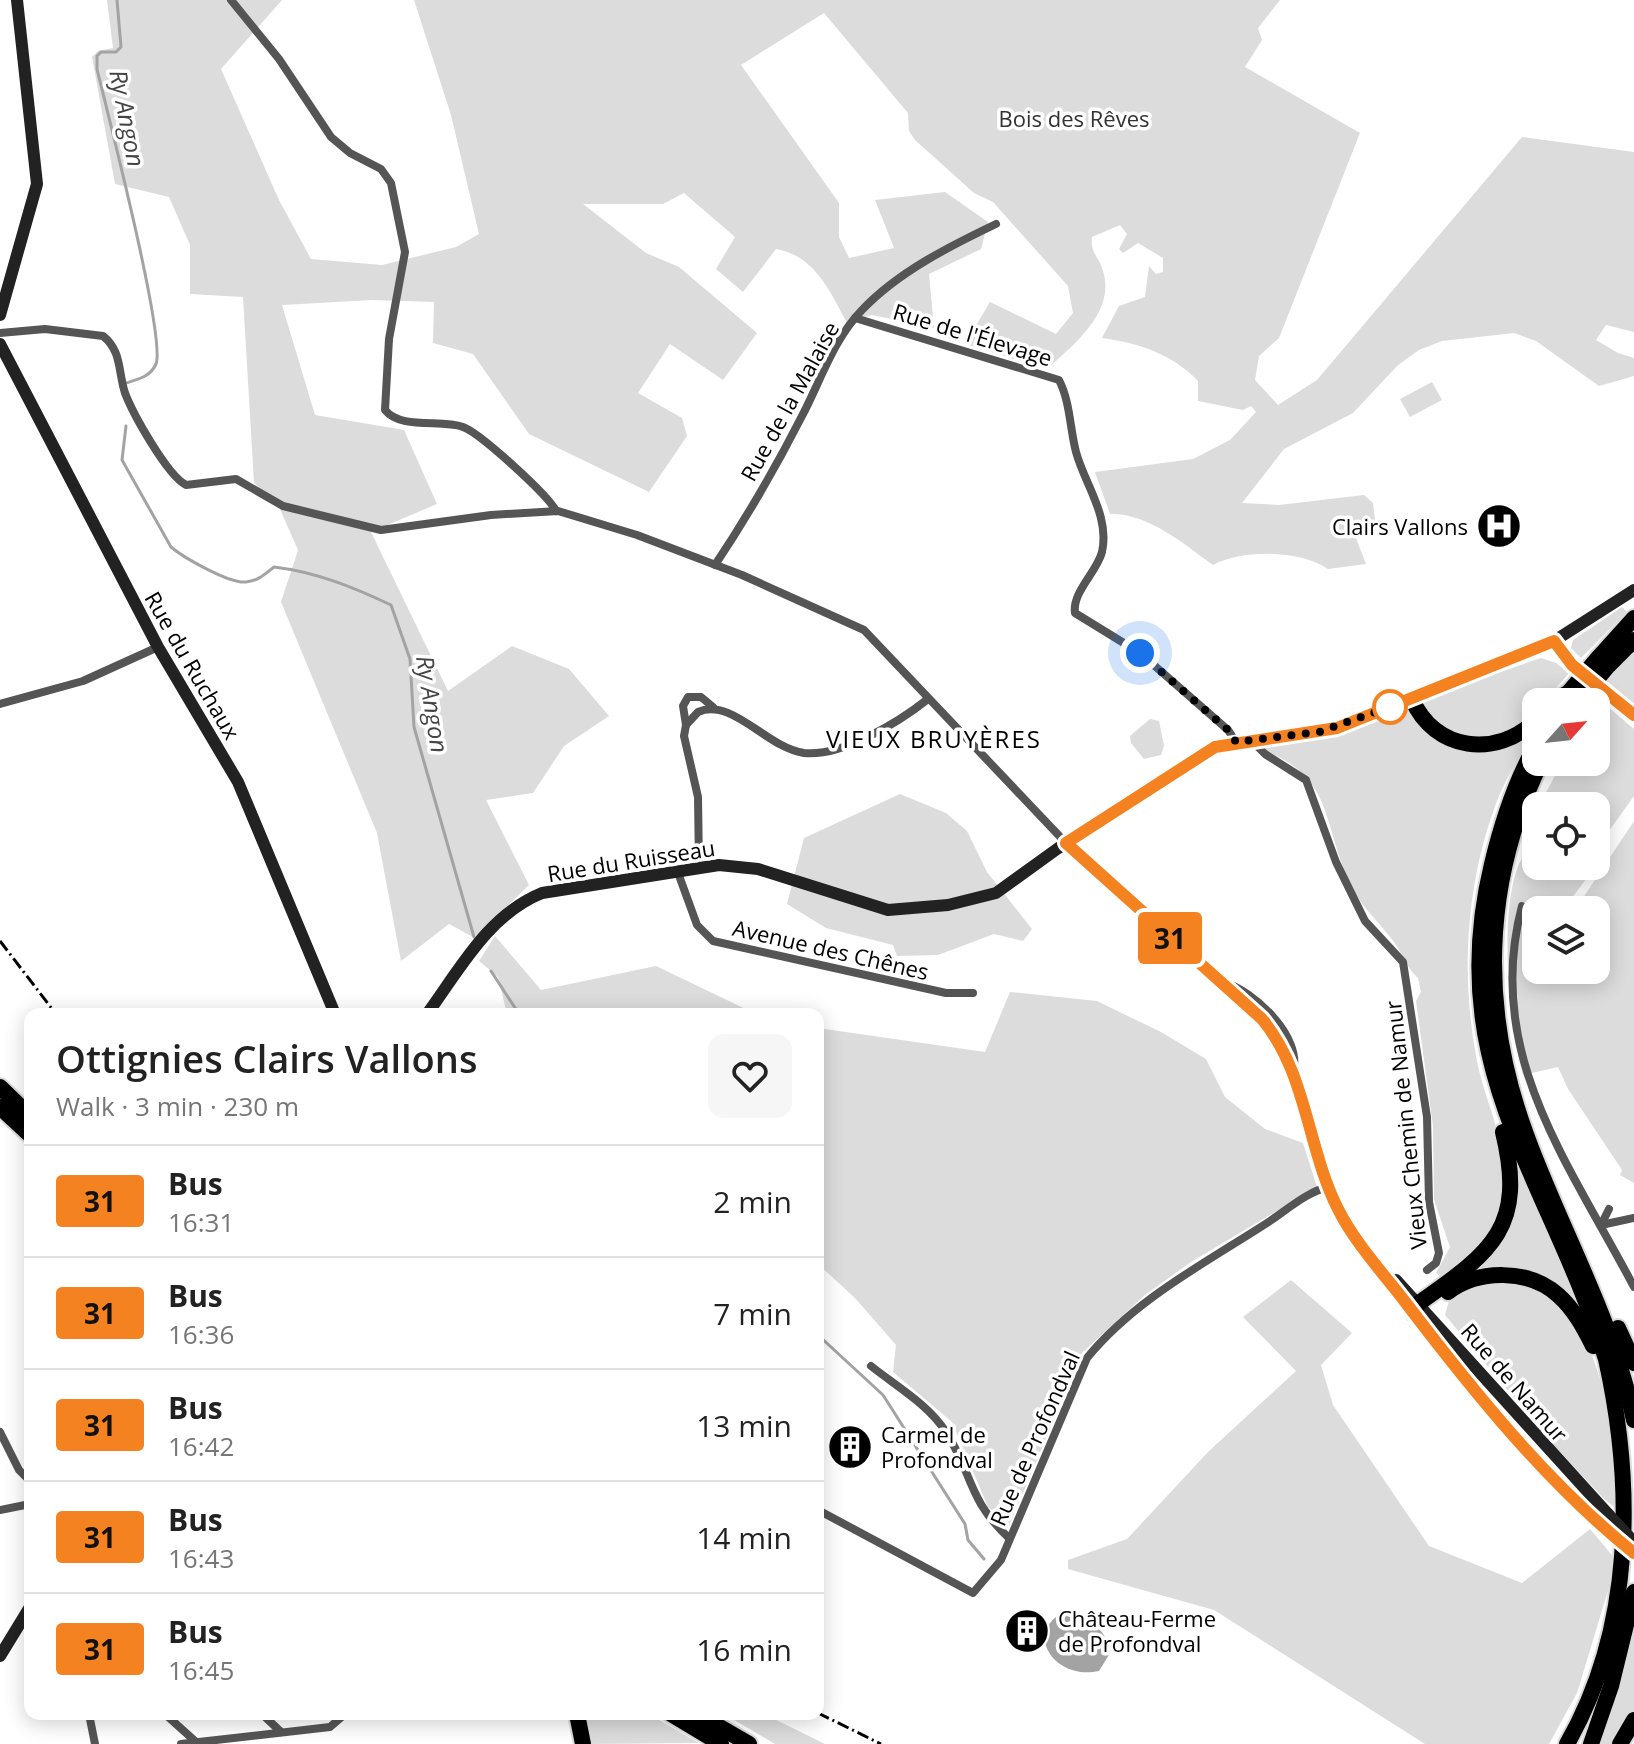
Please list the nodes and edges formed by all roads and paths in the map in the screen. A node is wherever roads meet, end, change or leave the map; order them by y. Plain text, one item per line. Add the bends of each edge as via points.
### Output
1 (17, 0) edge
2 (231, 0) edge
3 (996, 224) dead end
4 (0, 315) edge
5 (855, 318) junction
6 (0, 333) edge
7 (0, 344) edge
8 (556, 511) junction
9 (715, 565) junction
10 (1634, 590) edge
11 (1632, 628) edge
12 (1554, 641) junction
13 (158, 647) junction
14 (1581, 688) edge
15 (928, 699) junction
16 (1412, 699) junction
17 (0, 704) edge
18 (713, 707) junction
19 (1634, 715) edge
20 (686, 725) junction
21 (1522, 729) edge
22 (1251, 740) junction
23 (1236, 742) junction
24 (1522, 776) edge
25 (1535, 776) edge
26 (1066, 843) junction
27 (699, 867) junction
28 (677, 870) junction
29 (1493, 884) junction
30 (1522, 906) dead end
31 (973, 993) dead end
32 (332, 1008) edge
33 (431, 1008) edge
34 (1492, 1072) junction
35 (0, 1087) edge
36 (0, 1107) edge
37 (24, 1110) edge
38 (24, 1129) edge
39 (1329, 1187) junction
40 (1609, 1209) dead end
41 (1634, 1218) edge
42 (1601, 1225) junction
43 (1427, 1270) dead end
44 (1634, 1287) edge
45 (1598, 1300) junction
46 (1420, 1309) junction
47 (1606, 1358) junction
48 (1634, 1363) edge
49 (871, 1366) dead end
50 (1634, 1420) edge
51 (0, 1432) edge
52 (24, 1475) edge
53 (24, 1505) edge
54 (0, 1510) edge
55 (824, 1513) edge
56 (1009, 1538) junction
57 (1634, 1542) edge
58 (1634, 1553) edge
59 (1634, 1592) edge
60 (24, 1617) edge
61 (0, 1656) edge
62 (1615, 1669) junction
63 (90, 1720) edge
64 (172, 1720) edge
65 (268, 1720) edge
66 (340, 1720) edge
67 (578, 1720) edge
68 (681, 1720) edge
69 (707, 1720) edge
70 (1634, 1720) edge
71 (1634, 1731) edge
72 (281, 1732) junction
73 (196, 1742) edge
74 (95, 1744) edge
75 (181, 1744) edge
76 (583, 1744) edge
77 (721, 1744) edge
78 (749, 1744) edge
79 (1567, 1744) edge
80 (1579, 1744) edge
81 (1591, 1744) edge
82 (1620, 1744) edge

1 - 4 street via 37,184
2 - 8 street via 331,137 381,169 391,183 405,252 389,339 385,410 396,419 471,431 538,488
3 - 5 street, Rue de la Malaise via 888,287
5 - 9 street, Rue de la Malaise
5 - 23 street, Rue de l'Élevage via 1059,380 1103,535 1101,555 1075,613 1140,653
6 - 8 street via 45,329 103,336 115,349 129,402 168,471 186,485 236,479 283,506 381,530
7 - 13 street, Rue du Ruchaux
8 - 9 street
9 - 15 street via 861,628
10 - 12 street, Rue du Ruisseau
11 - 14 highway, bridge
12 - 16 street, Rue du Ruisseau
12 - 19 street via 1572,665
13 - 17 street via 83,681
13 - 32 street, Rue du Ruchaux via 238,782
15 - 18 street via 855,743 818,753 778,745
15 - 26 street
16 - 21 highway via 1435,731 1461,744 1490,745
16 - 22 street, Rue du Ruisseau via 1337,728
18 - 20 street via 698,712
18 - 20 street via 701,697 688,697 683,706
20 - 27 street via 684,742 698,797
22 - 23 street, Rue du Ruisseau
22 - 43 street, Vieux Chemin de Namur via 1306,780 1365,921 1403,962 1427,1117 1429,1202 1439,1253
23 - 26 street, Rue du Ruisseau via 1201,754
24 - 29 highway via 1506,813
25 - 29 highway
26 - 27 street, Rue du Ruisseau via 996,893 948,905 888,910 758,869
26 - 39 street, Rue de Namur via 1269,1027 1292,1073
27 - 28 street, Rue du Ruisseau
28 - 31 street, Avenue des Chênes via 697,925 713,941 946,993
28 - 33 street, Rue du Ruisseau via 542,893 509,910
29 - 34 highway via 1478,967
29 - 45 highway via 1492,971 1504,1063 1527,1138
30 - 42 street via 1511,982 1521,1057 1540,1114
34 - 46 highway via 1511,1173 1507,1217 1488,1247
34 - 47 highway
35 - 37 highway
36 - 38 highway
39 - 46 street, Rue de Namur via 1366,1249
39 - 56 street, Rue de Profondval via 1192,1269 1099,1343 1087,1358
40 - 42 street
41 - 42 street
42 - 44 street
45 - 48 highway
45 - 50 highway
46 - 47 highway via 1468,1281 1524,1277 1563,1300 1597,1353
46 - 57 street, Rue de Namur, bridge
46 - 58 street, Rue de Namur, bridge via 1496,1413 1604,1529
47 - 79 highway via 1627,1456 1626,1564 1603,1665
49 - 56 street via 937,1420 977,1502
51 - 52 street
53 - 54 street
55 - 56 street, Rue de Profondval via 973,1593 996,1569
59 - 62 highway
60 - 61 street
62 - 80 highway
62 - 81 highway
63 - 74 street
64 - 73 street
65 - 72 street
66 - 72 street via 335,1726
67 - 76 highway
68 - 77 highway
69 - 78 highway
70 - 82 highway
71 - 82 highway
72 - 73 street
73 - 75 street

